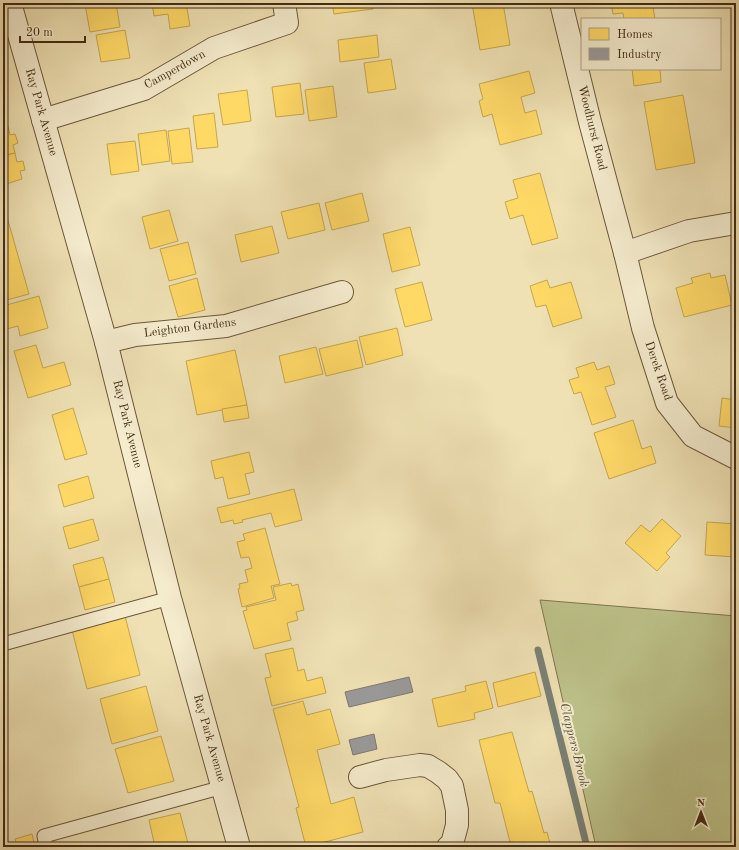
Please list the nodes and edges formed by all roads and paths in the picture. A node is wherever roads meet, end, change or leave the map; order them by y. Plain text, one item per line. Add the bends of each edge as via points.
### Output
1 (10, 3) edge
2 (284, 3) edge
3 (561, 3) edge
4 (11, 38) edge
5 (43, 120) junction
6 (736, 223) edge
7 (625, 253) junction
8 (342, 292) dead end
9 (106, 342) junction
10 (736, 458) edge
11 (170, 598) junction
12 (3, 644) edge
13 (360, 777) dead end
14 (223, 787) junction
15 (46, 847) edge
16 (239, 847) edge
17 (448, 847) edge

1 - 4 street, Ray Park Avenue
2 - 5 street, Camperdown via 287,23 214,48 144,89
3 - 7 street, Woodhurst Road
4 - 5 street, Ray Park Avenue
5 - 9 street, Ray Park Avenue
6 - 7 street via 689,231
7 - 10 street, Derek Road via 643,328 667,403 692,436
8 - 9 street, Leighton Gardens via 226,326 135,335
9 - 11 street, Ray Park Avenue
11 - 12 lane
11 - 14 street, Ray Park Avenue
13 - 17 street via 420,765 438,772 452,786 456,810 457,825 452,844
14 - 15 lane via 44,836
14 - 16 street, Ray Park Avenue

